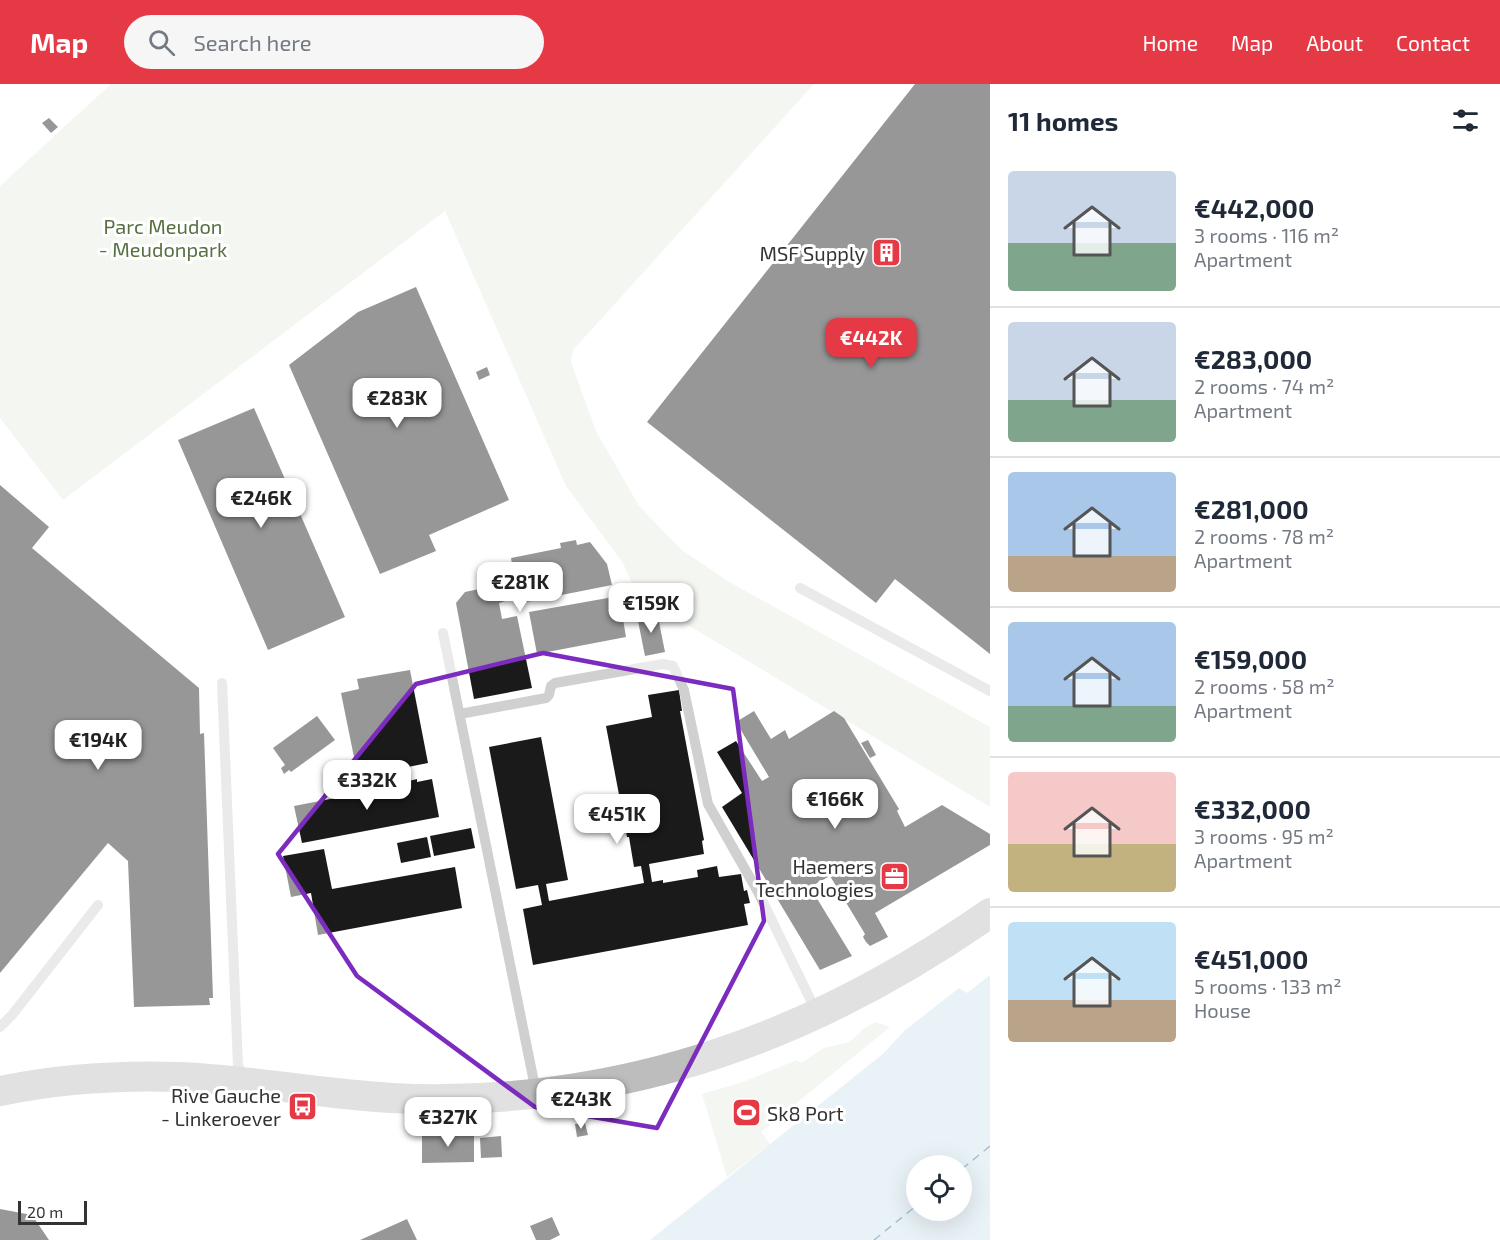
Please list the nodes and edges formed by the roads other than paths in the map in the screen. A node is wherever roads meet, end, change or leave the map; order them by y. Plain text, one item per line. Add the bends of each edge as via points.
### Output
1 (800, 588) dead end
2 (443, 633) dead end
3 (222, 683) dead end
4 (990, 692) edge
5 (460, 714) junction
6 (98, 905) dead end
7 (990, 913) edge
8 (817, 1013) junction
9 (0, 1027) edge
10 (246, 1083) junction
11 (0, 1091) edge
12 (536, 1092) junction

1 - 4 lane
2 - 5 lane
3 - 10 lane via 238,1065
5 - 8 lane via 546,698 555,683 663,664 673,666 684,690 708,804 758,892
5 - 12 lane
6 - 9 lane
7 - 8 main road via 890,976
8 - 12 main road via 698,1059 612,1080
10 - 11 main road via 128,1077
10 - 12 main road via 395,1098 475,1098

